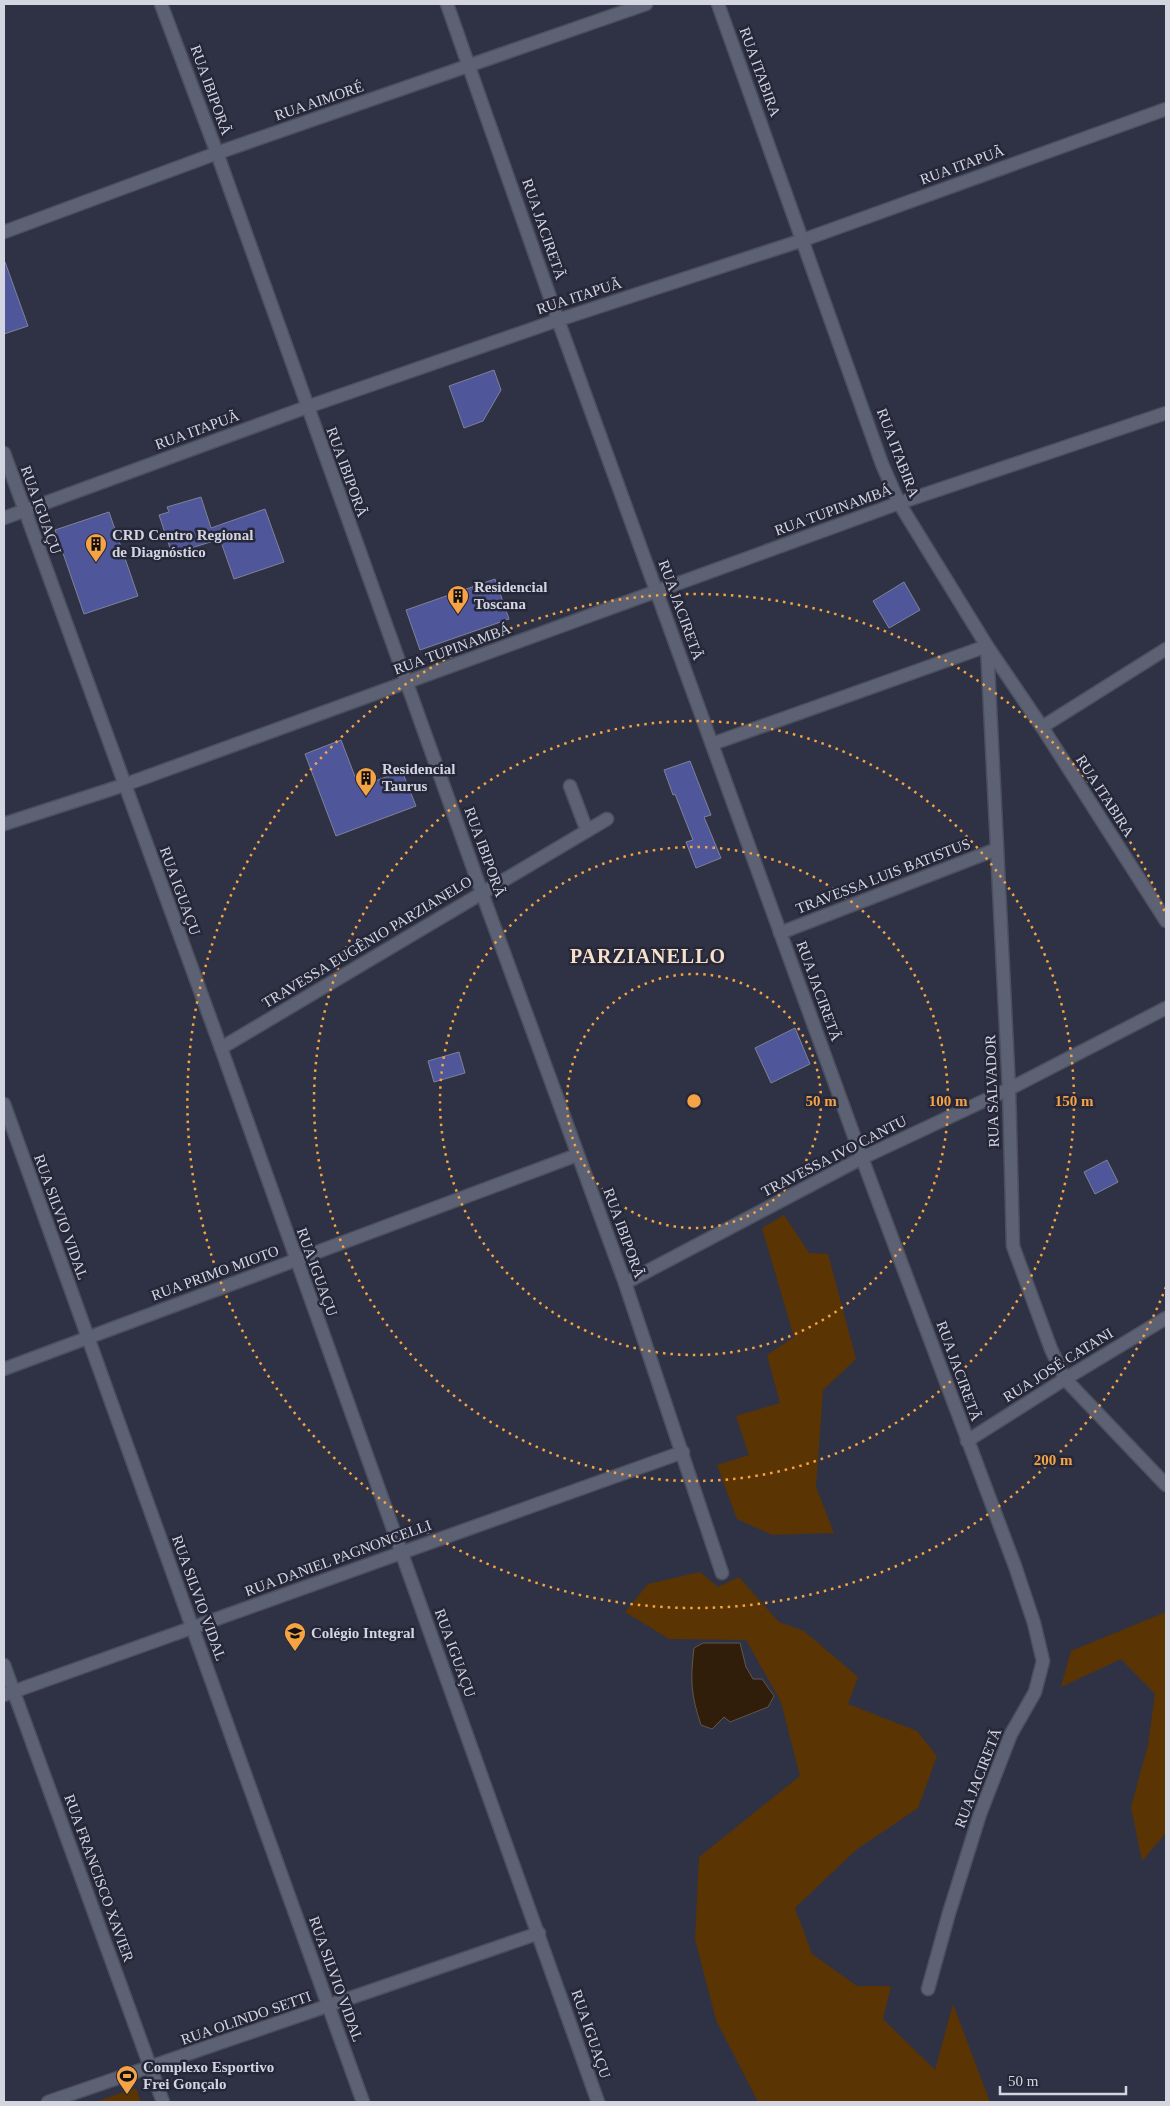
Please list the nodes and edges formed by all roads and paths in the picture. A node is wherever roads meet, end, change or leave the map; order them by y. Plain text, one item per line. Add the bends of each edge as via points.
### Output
1 (161, 4) edge
2 (447, 4) edge
3 (646, 4) edge
4 (718, 4) edge
5 (470, 66) junction
6 (1166, 109) edge
7 (217, 153) junction
8 (4, 232) edge
9 (803, 240) junction
10 (558, 320) junction
11 (307, 407) junction
12 (1166, 413) edge
13 (4, 453) edge
14 (899, 503) junction
15 (24, 511) junction
16 (4, 518) edge
17 (657, 592) junction
18 (987, 646) junction
19 (1166, 649) edge
20 (407, 684) junction
21 (1042, 727) junction
22 (712, 744) junction
23 (124, 785) junction
24 (570, 786) dead end
25 (607, 819) dead end
26 (4, 824) edge
27 (587, 831) junction
28 (997, 849) junction
29 (482, 893) junction
30 (1166, 921) edge
31 (780, 933) junction
32 (1166, 1008) edge
33 (221, 1048) junction
34 (1009, 1089) junction
35 (4, 1104) edge
36 (577, 1155) junction
37 (862, 1158) junction
38 (296, 1260) junction
39 (625, 1283) junction
40 (1166, 1318) edge
41 (88, 1338) junction
42 (4, 1369) edge
43 (1065, 1379) junction
44 (967, 1441) junction
45 (683, 1452) junction
46 (1166, 1485) edge
47 (402, 1552) junction
48 (722, 1573) dead end
49 (192, 1627) junction
50 (4, 1665) edge
51 (8, 1693) edge
52 (539, 1933) junction
53 (928, 1989) dead end
54 (328, 2007) junction
55 (150, 2067) junction
56 (48, 2102) edge
57 (163, 2102) edge
58 (363, 2102) edge
59 (598, 2102) edge

1 - 7 street, RUA IBIPORÃ
2 - 5 street, RUA JACIRETÃ
3 - 5 street, RUA AIMORÉ
4 - 9 street, RUA ITABIRA
5 - 7 street, RUA AIMORÉ
5 - 10 street, RUA JACIRETÃ
6 - 9 street, RUA ITAPUÃ
7 - 8 street, RUA AIMORÉ
7 - 11 street, RUA IBIPORÃ
9 - 10 street, RUA ITAPUÃ
9 - 14 street, RUA ITABIRA via 882,464
10 - 11 street, RUA ITAPUÃ
10 - 17 street, RUA JACIRETÃ
11 - 15 street, RUA ITAPUÃ
11 - 20 street, RUA IBIPORÃ
12 - 14 street, RUA TUPINAMBÁ
13 - 15 street, RUA IGUAÇU
14 - 17 street, RUA TUPINAMBÁ
14 - 18 street, RUA ITABIRA
15 - 16 street, RUA ITAPUÃ
15 - 23 street, RUA IGUAÇU
17 - 20 street, RUA TUPINAMBÁ
17 - 22 street, RUA JACIRETÃ
18 - 21 street, RUA ITABIRA
18 - 22 street
18 - 28 street, RUA SALVADOR
19 - 21 street
20 - 23 street, RUA TUPINAMBÁ
20 - 29 street, RUA IBIPORÃ
21 - 30 street, RUA ITABIRA
22 - 31 street, RUA JACIRETÃ
23 - 26 street, RUA TUPINAMBÁ
23 - 33 street, RUA IGUAÇU
24 - 27 street
25 - 27 street, TRAVESSA EUGÊNIO PARZIANELO
27 - 29 street, TRAVESSA EUGÊNIO PARZIANELO
28 - 31 street, TRAVESSA LUIS BATISTUS
28 - 34 street, RUA SALVADOR
29 - 33 street, TRAVESSA EUGÊNIO PARZIANELO
29 - 36 street, RUA IBIPORÃ
31 - 37 street, RUA JACIRETÃ
32 - 34 street, TRAVESSA IVO CANTU
33 - 38 street, RUA IGUAÇU
34 - 37 street, TRAVESSA IVO CANTU
34 - 43 street, RUA SALVADOR via 1013,1246
35 - 41 street, RUA SILVIO VIDAL
36 - 38 street, RUA PRIMO MIOTO
36 - 39 street, RUA IBIPORÃ
37 - 39 street, TRAVESSA IVO CANTU
37 - 44 street, RUA JACIRETÃ
38 - 41 street, RUA PRIMO MIOTO
38 - 47 street, RUA IGUAÇU
39 - 45 street, RUA IBIPORÃ
40 - 43 street, RUA JOSÉ CATANI
41 - 42 street, RUA PRIMO MIOTO
41 - 49 street, RUA SILVIO VIDAL
43 - 44 street, RUA JOSÉ CATANI
43 - 46 street, RUA SALVADOR
44 - 53 street, RUA JACIRETÃ via 1020,1582 1043,1661 1035,1692 1011,1734 980,1814
45 - 47 street, RUA DANIEL PAGNONCELLI
45 - 48 street, RUA IBIPORÃ
47 - 49 street, RUA DANIEL PAGNONCELLI
47 - 52 street, RUA IGUAÇU
49 - 51 street, RUA DANIEL PAGNONCELLI
49 - 54 street, RUA SILVIO VIDAL
50 - 51 street, RUA FRANCISCO XAVIER
51 - 55 street, RUA FRANCISCO XAVIER
52 - 54 street, RUA OLINDO SETTI
52 - 59 street, RUA IGUAÇU
54 - 55 street, RUA OLINDO SETTI
54 - 58 street, RUA SILVIO VIDAL
55 - 56 street, RUA OLINDO SETTI
55 - 57 street, RUA FRANCISCO XAVIER

